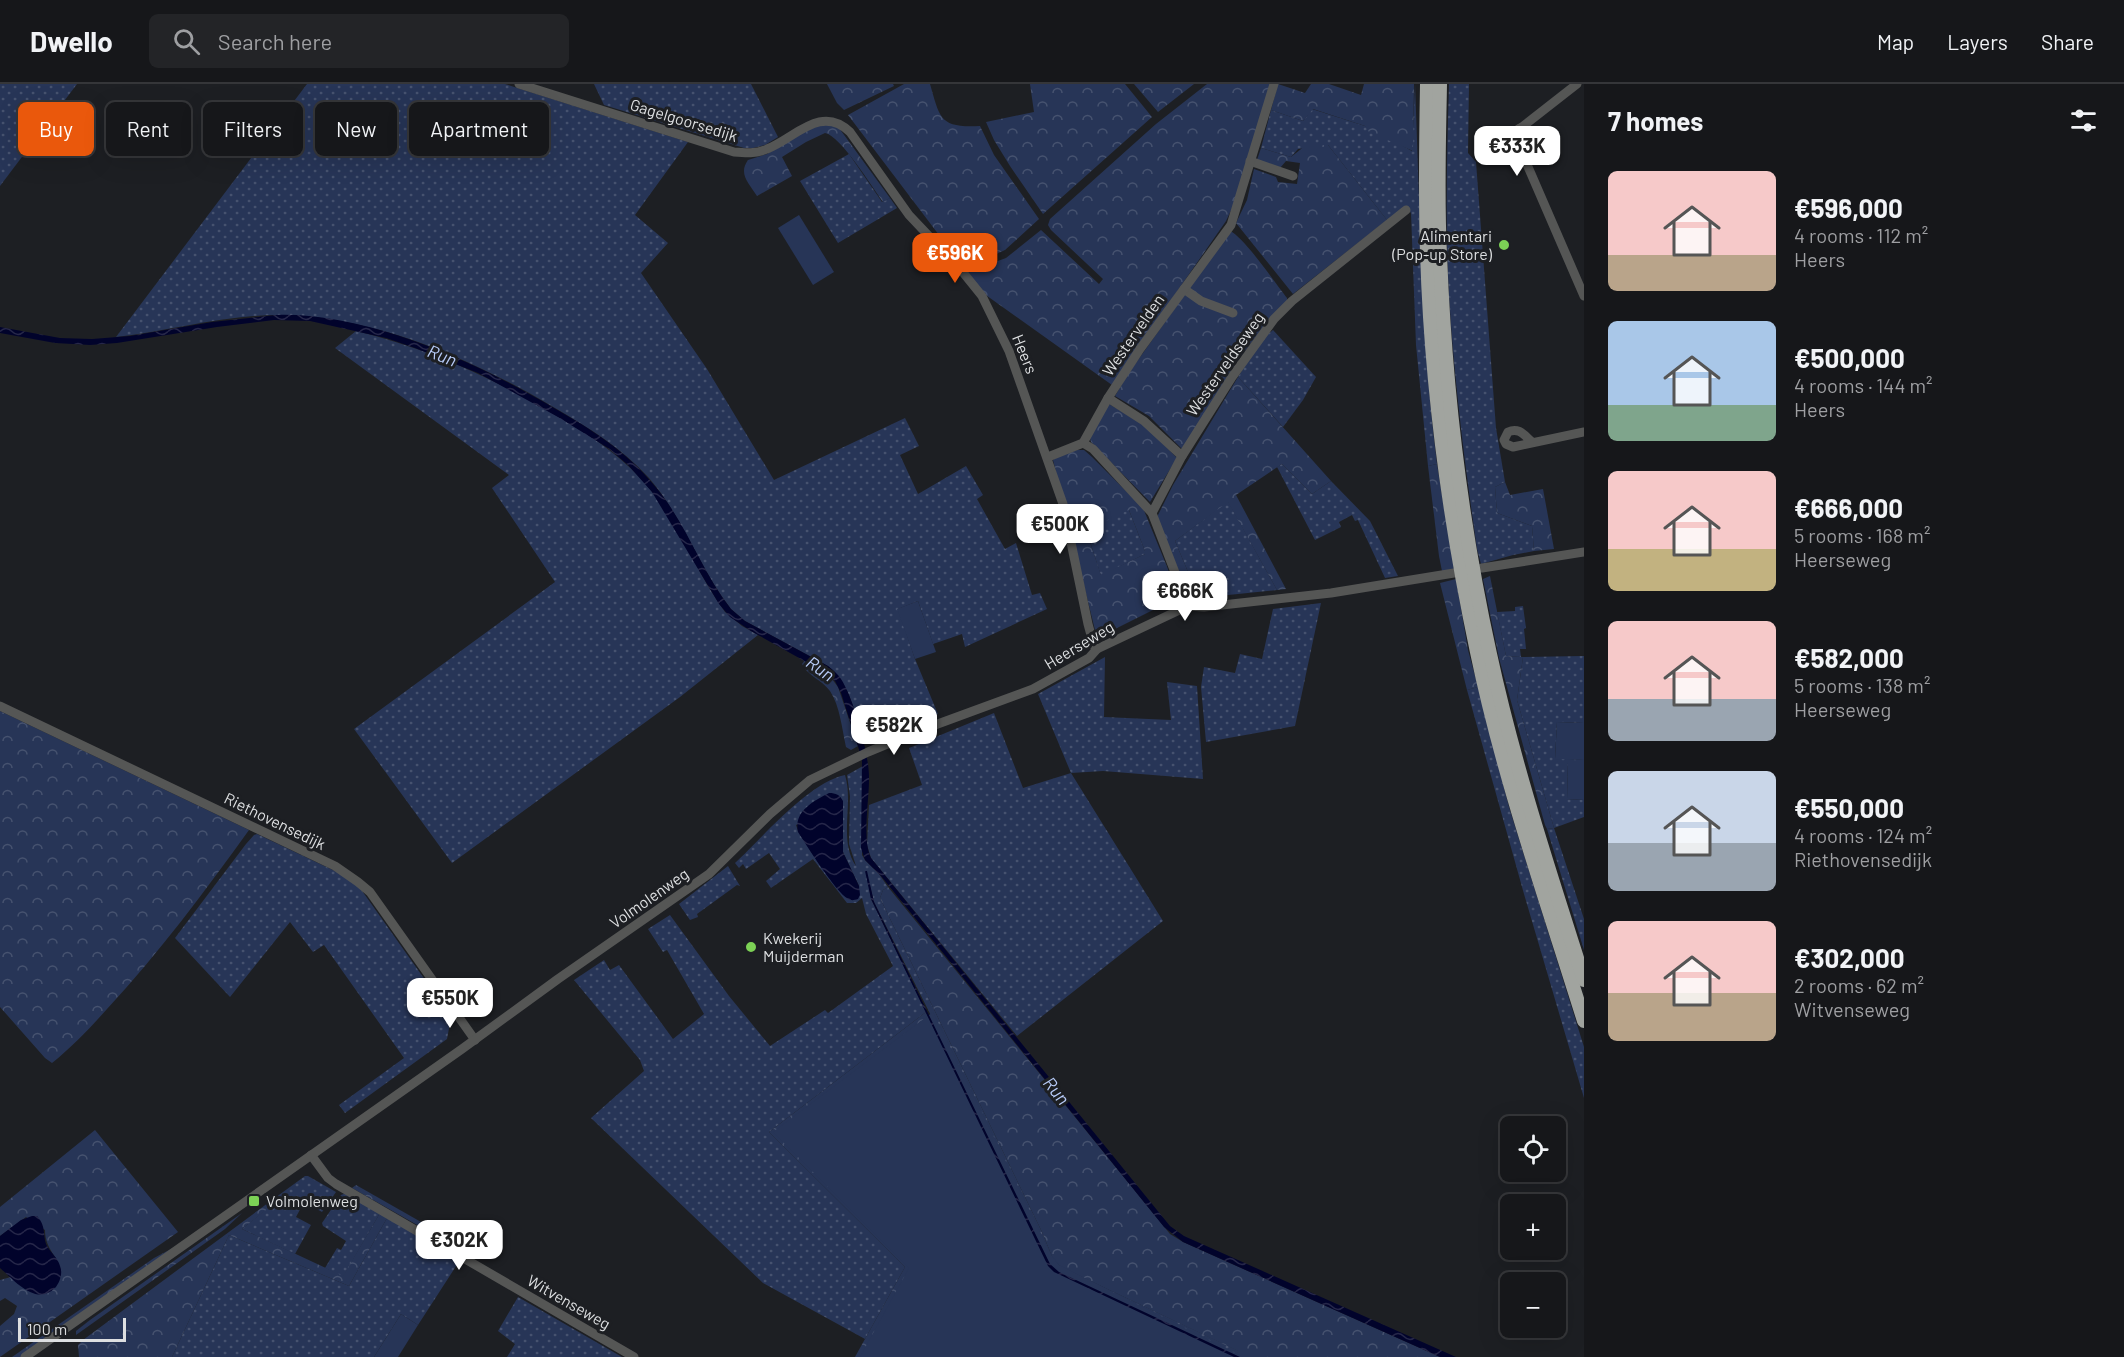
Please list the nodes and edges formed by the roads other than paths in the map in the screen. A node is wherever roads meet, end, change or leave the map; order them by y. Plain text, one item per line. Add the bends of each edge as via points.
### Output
1 (519, 84) edge
2 (1274, 84) edge
3 (1427, 84) edge
4 (1440, 84) edge
5 (1577, 84) edge
6 (838, 120) joint
7 (1522, 127) junction
8 (1494, 147) dead end
9 (1250, 161) junction
10 (1293, 176) dead end
11 (1406, 210) dead end
12 (1184, 289) junction
13 (1584, 296) edge
14 (1233, 313) dead end
15 (1108, 398) junction
16 (1584, 432) edge
17 (1532, 442) dead end
18 (1083, 443) junction
19 (1182, 456) junction
20 (1048, 457) junction
21 (1152, 513) junction
22 (1584, 552) edge
23 (1482, 568) dead end
24 (1454, 573) dead end
25 (1188, 606) junction
26 (1097, 649) junction
27 (0, 706) edge
28 (840, 765) joint
29 (1584, 981) edge
30 (1584, 1021) edge
31 (475, 1040) junction
32 (311, 1155) junction
33 (26, 1357) edge
34 (634, 1357) edge

1 - 6 street, Gagelgoorsedijk via 734,152 759,152 817,122
2 - 9 street, Westervelden
3 - 30 highway via 1431,335 1440,429 1460,561 1477,654 1504,760
4 - 29 highway via 1438,207 1448,381 1476,586 1503,710
5 - 7 street
6 - 20 street, Heers via 909,215 982,296 1009,351
7 - 8 street
7 - 13 street via 1517,137 1519,146
9 - 10 street
9 - 12 street, Westervelden via 1231,225
11 - 19 street, Westerveldseweg via 1274,319 1232,376
12 - 14 street, Westervelden via 1201,301
12 - 15 street, Westervelden
15 - 18 street, Westervelden
15 - 19 street, Westervelden via 1144,421
16 - 17 street
18 - 20 street
18 - 21 street
19 - 21 street, Westerveldseweg
20 - 26 street, Heers
21 - 25 street
22 - 23 street
24 - 25 street, Heerseweg via 1331,593
25 - 26 street, Heerseweg
26 - 28 street, Heerseweg via 1089,658 1034,689
27 - 31 street, Riethovensedijk via 335,866 358,882 370,892
28 - 31 street, Volmolenweg via 796,790 709,874
31 - 32 street, Volmolenweg
32 - 33 street, Volmolenweg
32 - 34 street, Witvenseweg via 336,1184

